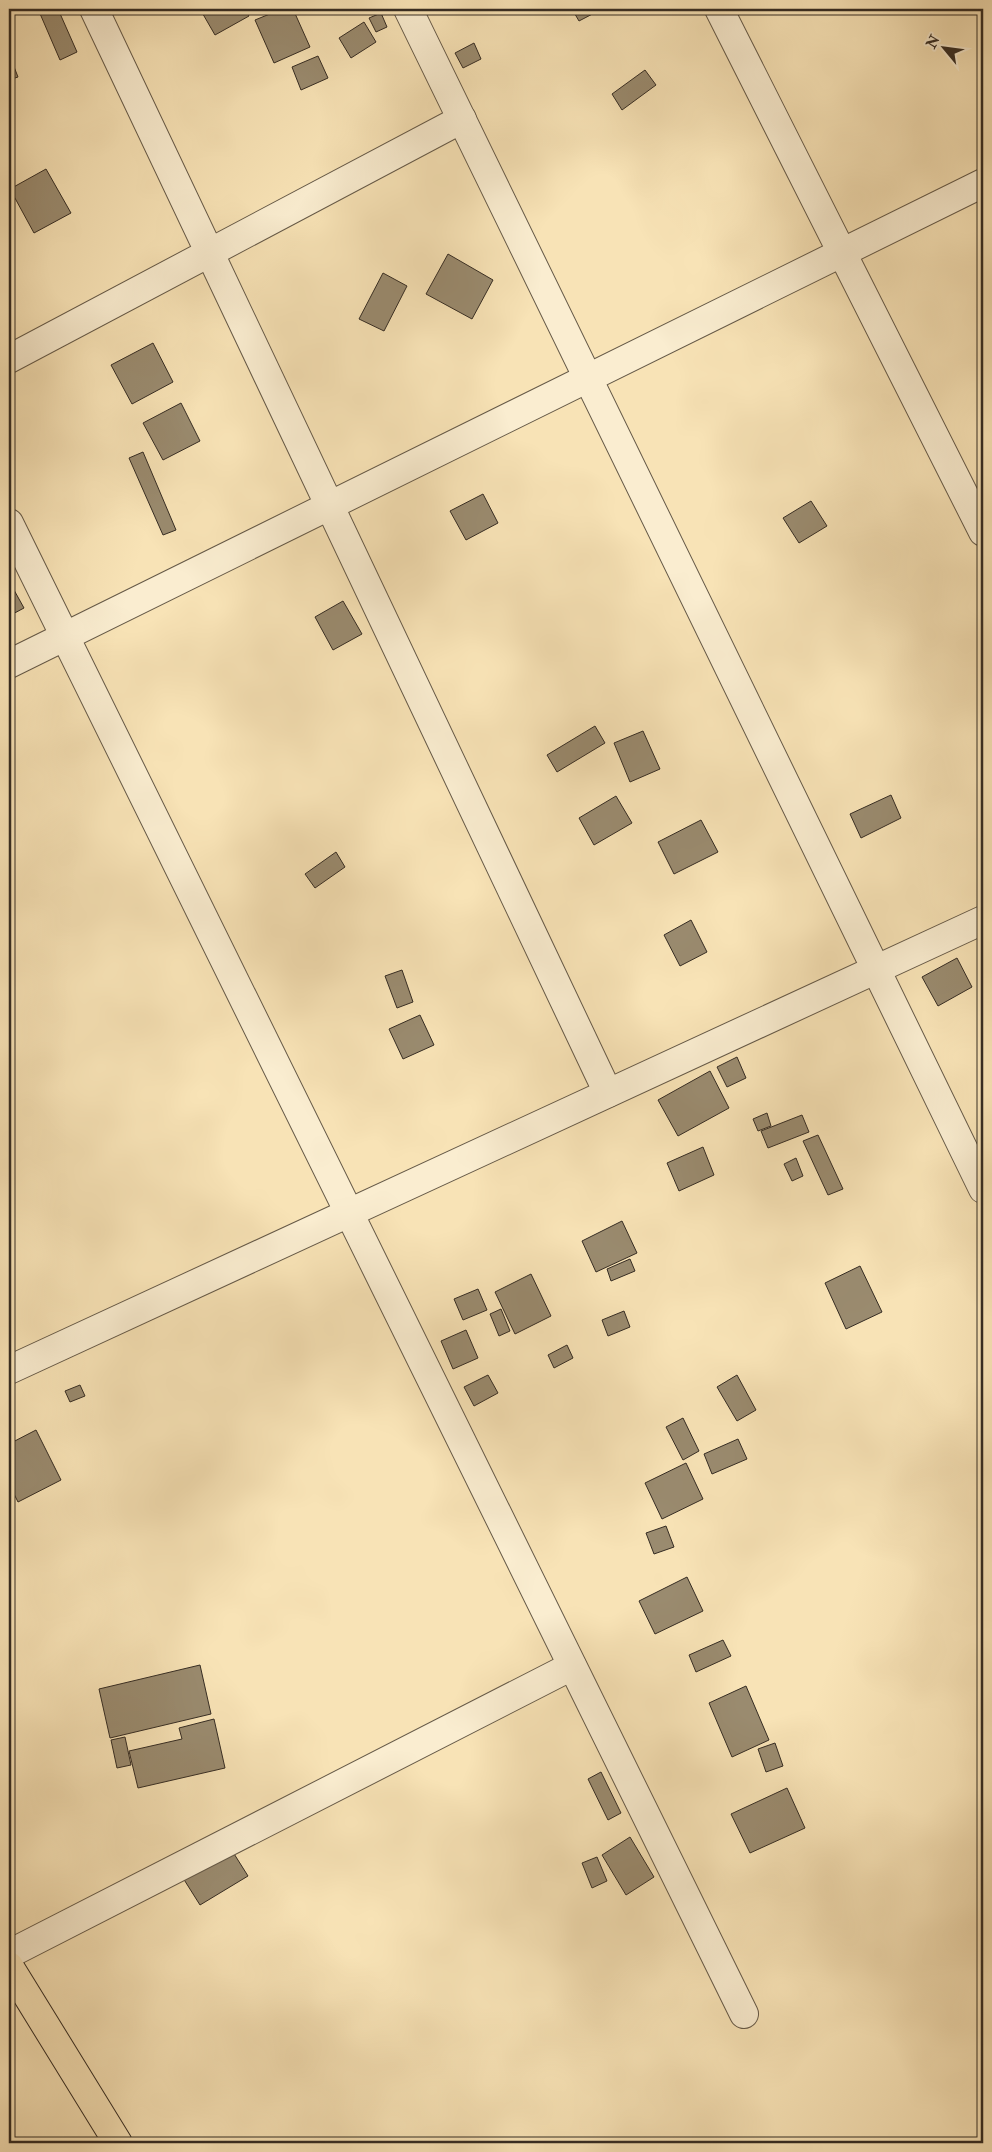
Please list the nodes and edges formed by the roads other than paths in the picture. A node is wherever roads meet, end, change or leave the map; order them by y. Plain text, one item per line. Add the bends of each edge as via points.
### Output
1 (94, 9) edge
2 (408, 9) edge
3 (719, 9) edge
4 (462, 119) junction
5 (983, 183) edge
6 (209, 252) junction
7 (843, 252) junction
8 (9, 358) edge
9 (588, 378) junction
10 (330, 506) junction
11 (9, 523) edge
12 (983, 532) edge
13 (64, 636) junction
14 (9, 664) edge
15 (983, 920) edge
16 (875, 970) junction
17 (608, 1093) junction
18 (983, 1190) edge
19 (348, 1213) junction
20 (9, 1370) edge
21 (572, 1666) junction
22 (9, 1954) edge
23 (9, 1966) edge
24 (744, 2014) dead end
25 (118, 2143) edge

1 - 6 street
2 - 4 street
3 - 7 street
4 - 6 street
4 - 9 street
5 - 7 street
6 - 8 street
6 - 10 street
7 - 9 street
7 - 12 street
9 - 10 street
9 - 16 street
10 - 13 street
10 - 17 street
11 - 13 street
13 - 14 street
13 - 19 street
15 - 16 street
16 - 17 street
16 - 18 street
17 - 19 street
19 - 20 street
19 - 21 street
21 - 22 street
21 - 24 street
23 - 25 main road

